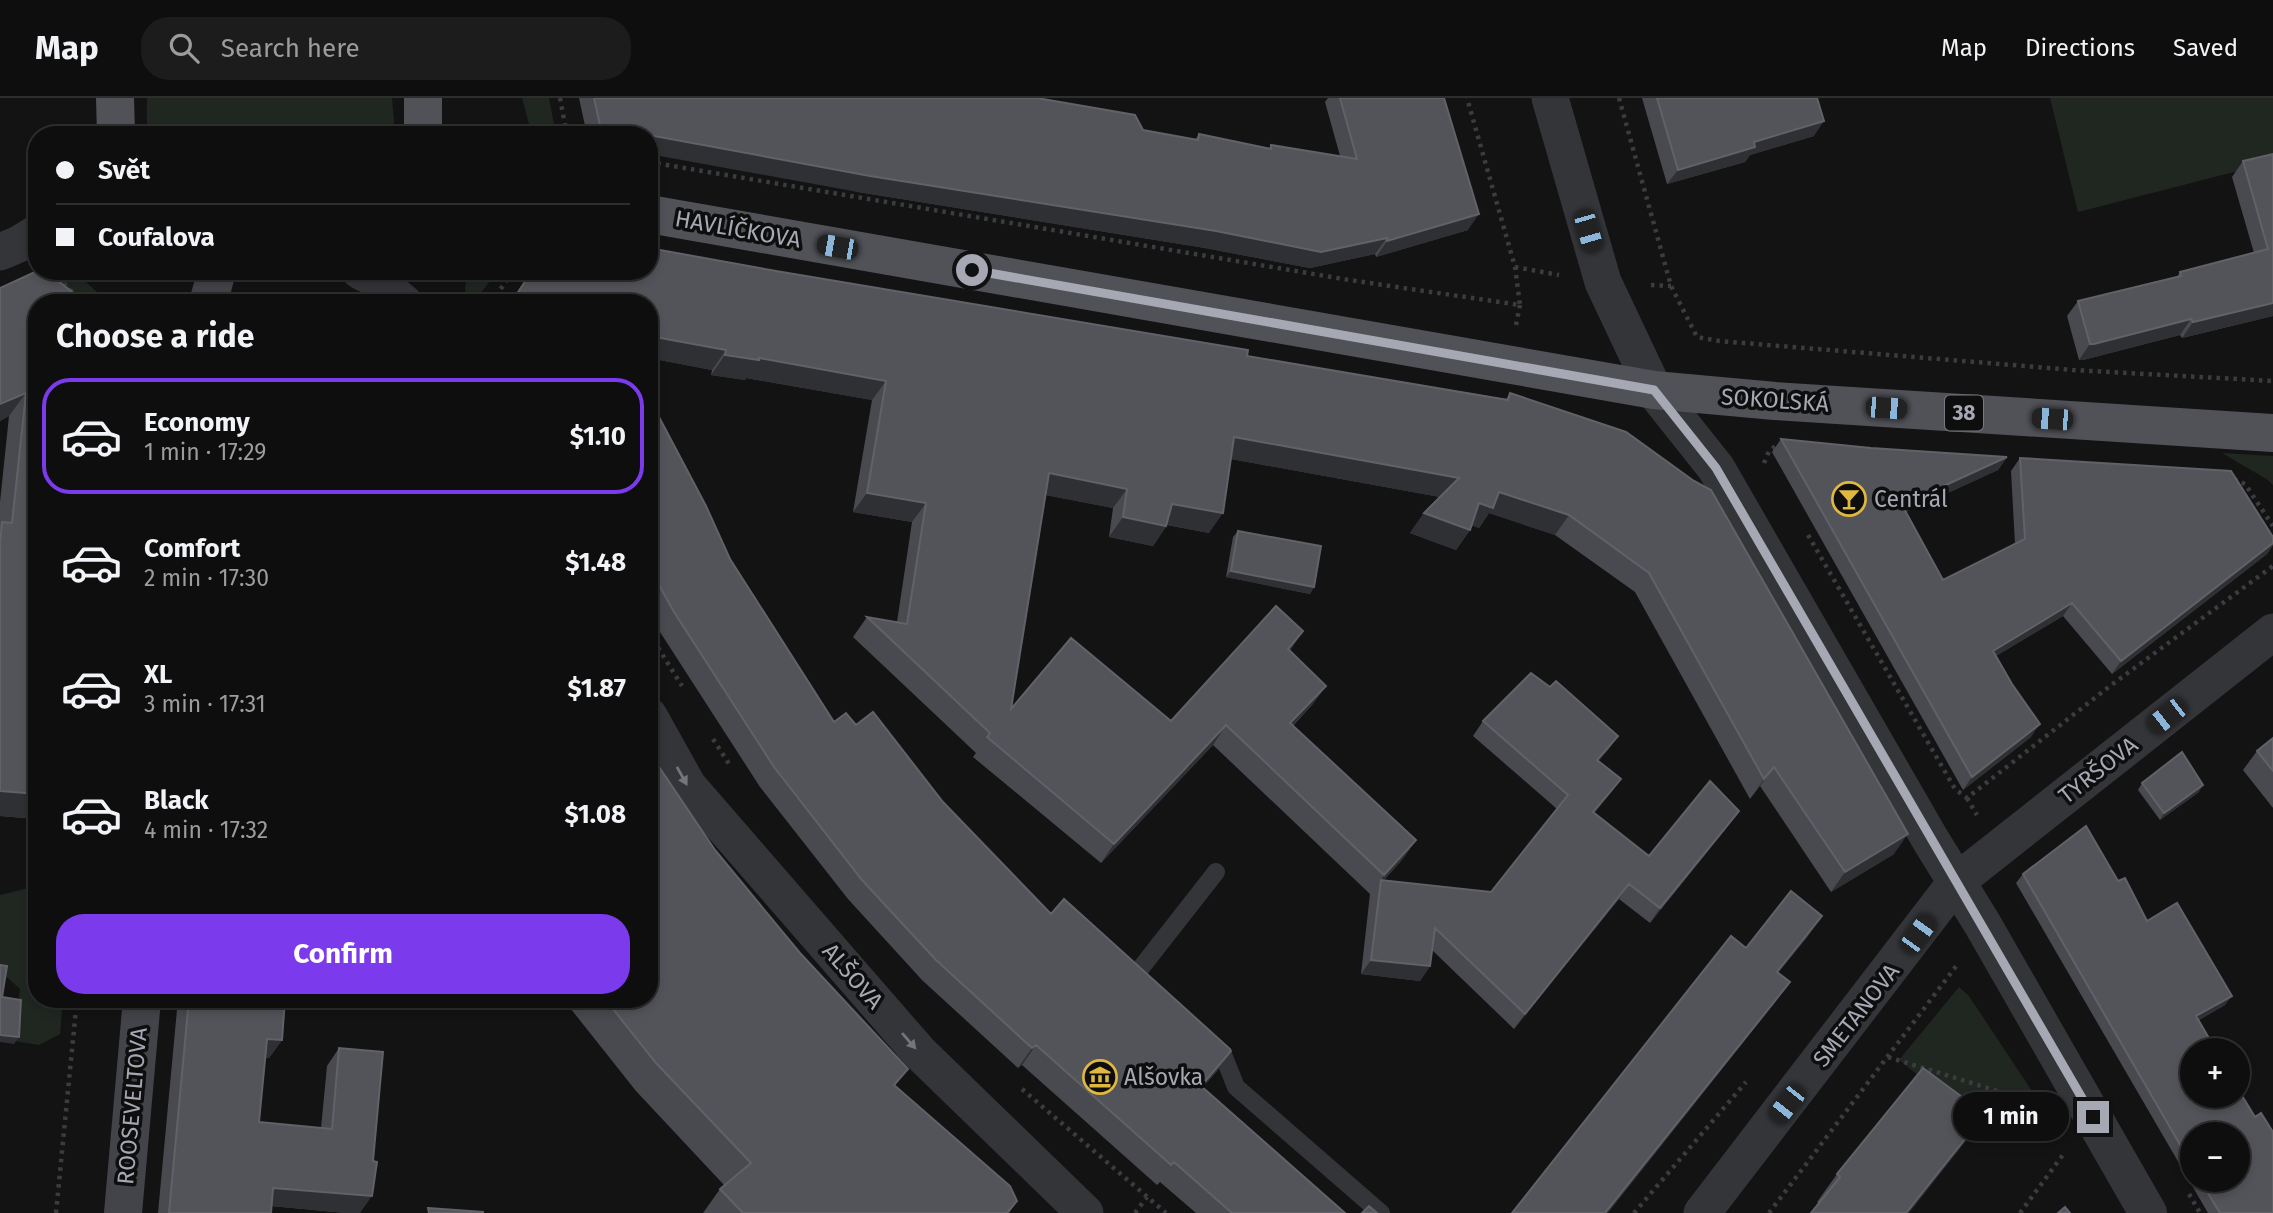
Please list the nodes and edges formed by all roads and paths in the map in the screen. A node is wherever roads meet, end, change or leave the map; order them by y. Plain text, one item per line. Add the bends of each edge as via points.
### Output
1 (115, 98) edge
2 (423, 98) edge
3 (560, 98) edge
4 (1467, 98) edge
5 (1550, 98) edge
6 (1619, 98) edge
7 (116, 126) edge
8 (423, 126) edge
9 (565, 126) edge
10 (658, 165) edge
11 (658, 216) edge
12 (28, 238) edge
13 (0, 252) edge
14 (61, 280) edge
15 (376, 280) edge
16 (74, 294) edge
17 (393, 294) edge
18 (2273, 381) edge
19 (1654, 390) junction
20 (2273, 433) edge
21 (1786, 446) edge
22 (1763, 465) dead end
23 (2222, 474) edge
24 (2273, 526) edge
25 (1806, 533) dead end
26 (2273, 566) edge
27 (2273, 632) edge
28 (658, 648) edge
29 (684, 691) dead end
30 (658, 732) edge
31 (713, 738) dead end
32 (735, 773) dead end
33 (1216, 872) dead end
34 (1956, 882) junction
35 (1983, 925) junction
36 (1906, 951) junction
37 (1945, 981) junction
38 (1153, 996) edge
39 (76, 1008) edge
40 (141, 1008) edge
41 (1193, 1031) edge
42 (1888, 1057) junction
43 (1018, 1085) dead end
44 (2047, 1106) dead end
45 (2069, 1146) dead end
46 (2189, 1192) edge
47 (1147, 1197) junction
48 (56, 1213) edge
49 (123, 1213) edge
50 (1085, 1213) edge
51 (1135, 1213) edge
52 (1166, 1213) edge
53 (1381, 1213) edge
54 (1702, 1213) edge
55 (1769, 1213) edge
56 (2020, 1213) edge
57 (2148, 1213) edge
58 (2200, 1213) edge

1 - 7 main road
2 - 8 main road
3 - 9 path
4 - 10 path via 1515,267 1520,305
5 - 19 street via 1603,282
6 - 18 path via 1671,286 1697,337 2073,370
11 - 19 main road, HAVLÍČKOVA / 38
12 - 13 street
14 - 16 path
15 - 17 street
19 - 20 main road, SOKOLSKÁ / 38
19 - 34 street via 1716,468
21 - 22 path via 1775,445
23 - 24 path via 2245,484
25 - 26 path via 1955,789 1967,798
27 - 34 street, TYRŠOVA
28 - 29 path
30 -> 50 street, ALŠOVA via 688,786 910,1042
31 - 32 path
33 - 38 lane via 1133,978
34 - 35 street
34 - 36 street, SMETANOVA
35 - 37 path
35 - 57 street
36 - 37 path
36 - 54 street, SMETANOVA
37 - 42 path
39 - 48 path
40 - 49 main road, ROOSEVELTOVA
41 - 53 lane via 1224,1057 1236,1087
42 - 44 path
42 - 55 path
43 - 47 path
45 - 56 path
46 - 58 path
47 - 51 path
47 - 52 path

